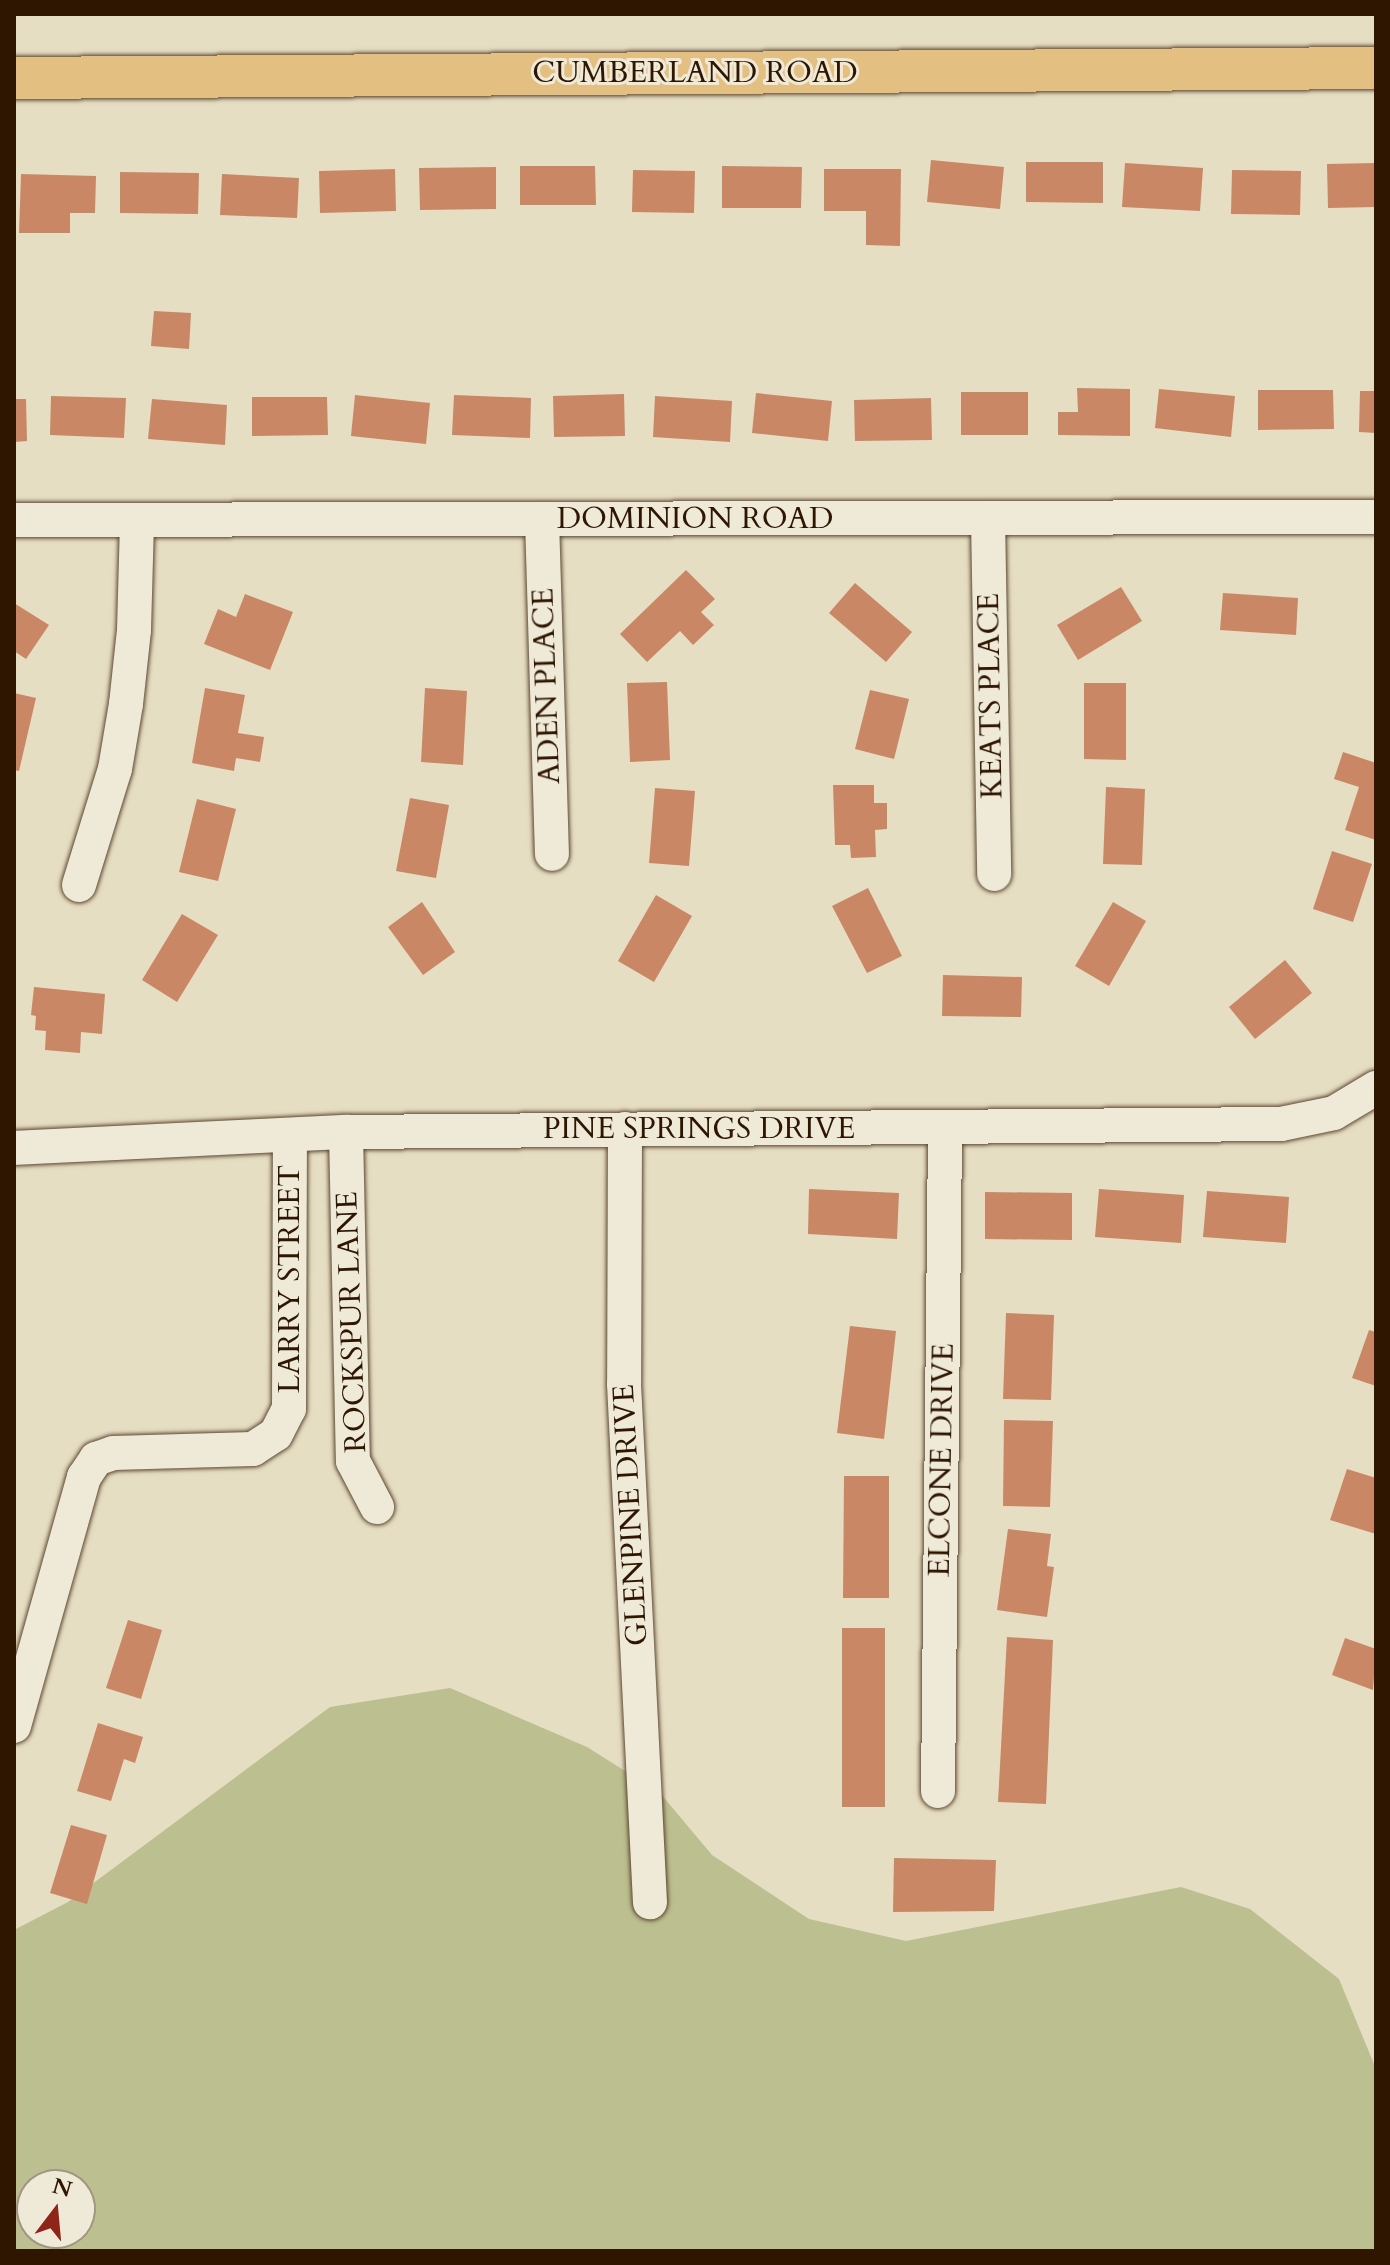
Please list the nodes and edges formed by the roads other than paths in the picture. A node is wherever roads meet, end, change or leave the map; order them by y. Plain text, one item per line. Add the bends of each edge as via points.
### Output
1 (1376, 68) edge
2 (14, 78) edge
3 (1376, 517) edge
4 (988, 518) junction
5 (542, 519) junction
6 (14, 520) edge
7 (137, 520) junction
8 (552, 854) dead end
9 (994, 874) dead end
10 (79, 885) dead end
11 (1376, 1088) edge
12 (625, 1129) junction
13 (945, 1129) junction
14 (346, 1132) junction
15 (290, 1135) junction
16 (14, 1148) edge
17 (377, 1507) dead end
18 (14, 1726) edge
19 (938, 1791) dead end
20 (650, 1902) dead end

1 - 2 main road, CUMBERLAND ROAD
3 - 4 street, DOMINION ROAD
4 - 5 street, DOMINION ROAD
4 - 9 street, KEATS PLACE
5 - 7 street, DOMINION ROAD
5 - 8 street, ADEN PLACE
6 - 7 street, DOMINION ROAD
7 - 10 street via 126,704 115,769
11 - 13 street, PINE SPRINGS DRIVE via 1334,1113 1281,1124
12 - 13 street, PINE SPRINGS DRIVE
12 - 14 street, PINE SPRINGS DRIVE
12 - 20 street, GLENPINE DRIVE via 624,1384
13 - 19 street, ELCONE DRIVE
14 - 15 street, PINE SPRINGS DRIVE
14 - 17 street, ROCKSPUR LANE via 353,1461
15 - 16 street, PINE SPRINGS DRIVE
15 - 18 street, LARRY STREET via 289,1409 276,1434 253,1449 113,1453 96,1459 84,1477

